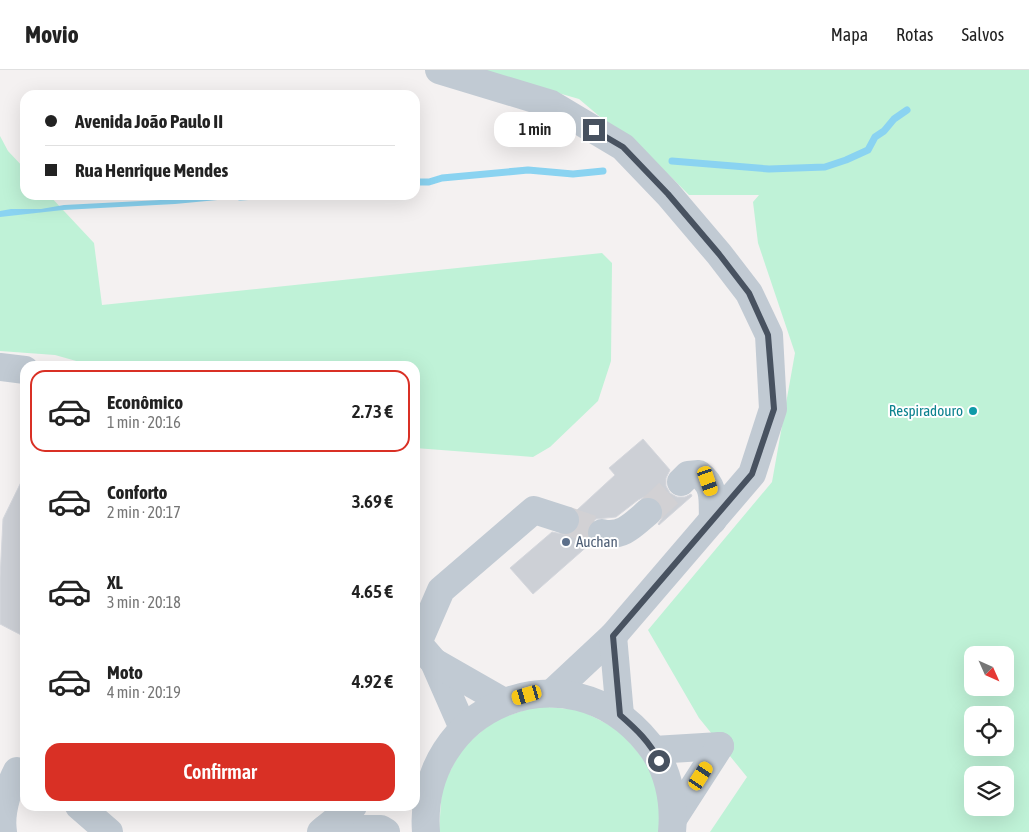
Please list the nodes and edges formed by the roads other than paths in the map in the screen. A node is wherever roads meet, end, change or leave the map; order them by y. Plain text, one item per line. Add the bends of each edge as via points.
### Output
1 (439, 70) edge
2 (0, 367) edge
3 (20, 369) edge
4 (680, 482) tunnel mouth
5 (648, 512) tunnel mouth
6 (564, 520) tunnel mouth
7 (713, 520) junction
8 (602, 533) tunnel mouth
9 (613, 636) junction
10 (422, 648) edge
11 (552, 693) junction
12 (504, 702) junction
13 (620, 715) junction
14 (463, 728) junction
15 (654, 750) junction
16 (14, 771) edge
17 (425, 772) edge
18 (85, 811) edge
19 (347, 811) edge
20 (672, 826) edge
21 (323, 830) edge
22 (3, 832) edge
23 (109, 832) edge
24 (386, 832) edge
25 (426, 832) edge

1 - 7 street via 552,104 623,147 668,194 749,293 768,335 774,409 752,474
2 - 3 street
4 - 7 street via 688,474 699,474 708,481 712,492
5 - 8 street via 620,534
6 - 10 street via 534,510 441,590
7 - 9 street
9 - 11 street
9 - 13 street
10 - 12 street
10 - 14 street
11 - 12 street via 527,695
11 - 13 street via 584,698
12 - 14 street
13 - 15 street
14 - 17 street
15 - 20 street via 665,772 671,795
15 - 20 street via 720,746
16 - 22 street via 1,813
17 - 25 street via 428,791
18 - 23 street
19 - 21 street
21 - 24 street via 381,829

